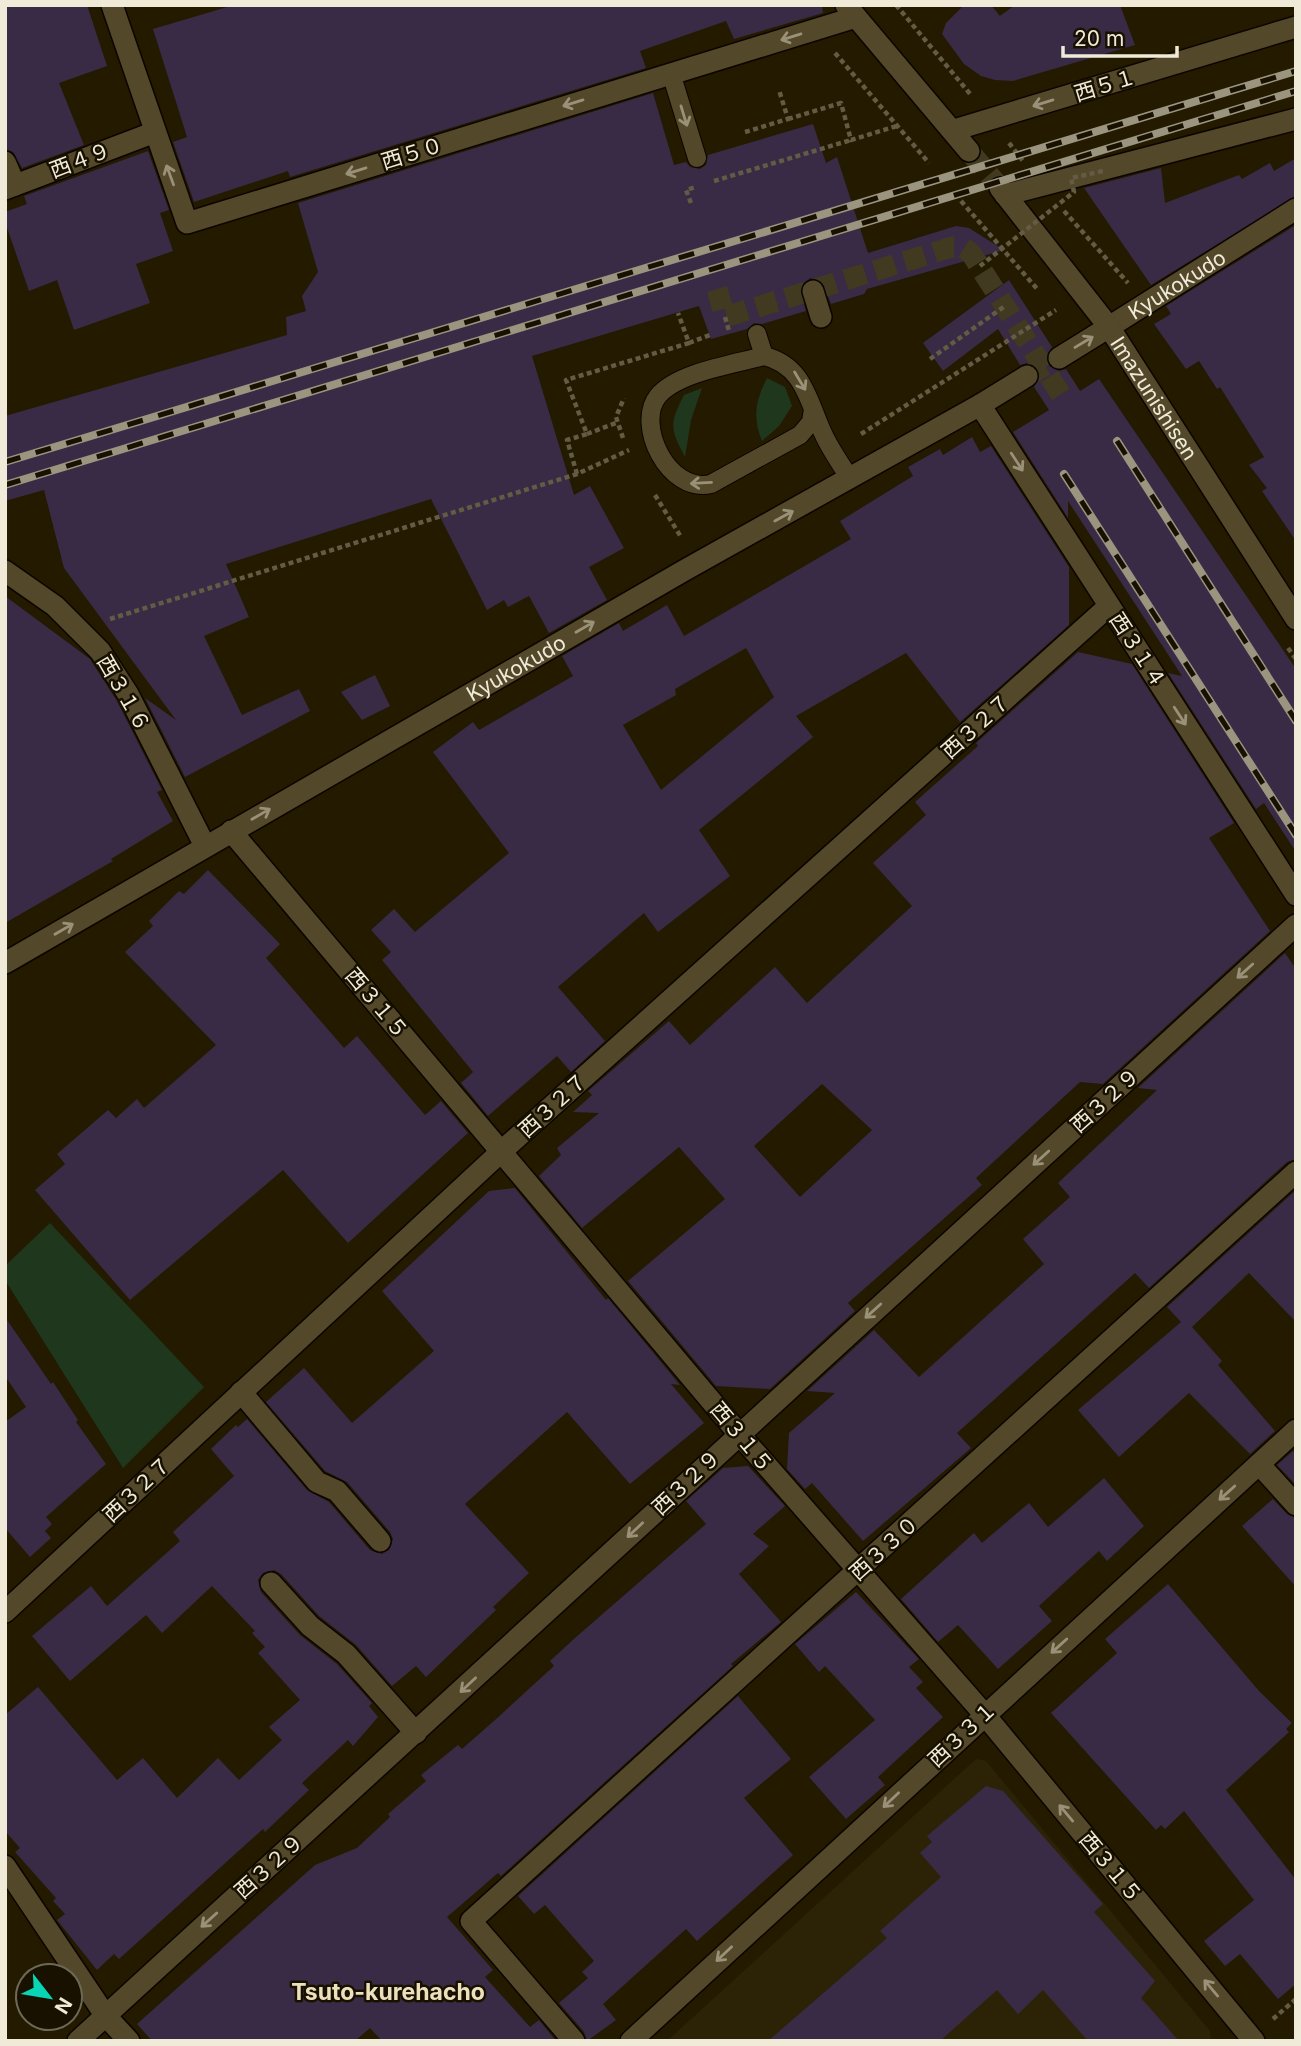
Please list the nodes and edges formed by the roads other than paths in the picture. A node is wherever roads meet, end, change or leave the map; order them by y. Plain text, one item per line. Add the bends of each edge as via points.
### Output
1 (112, 5) edge
2 (851, 11) edge
3 (1296, 27) edge
4 (671, 73) junction
5 (1296, 119) edge
6 (954, 130) junction
7 (155, 132) junction
8 (970, 151) tunnel mouth
9 (697, 159) dead end
10 (5, 162) edge
11 (10, 187) edge
12 (1296, 209) edge
13 (813, 291) dead end
14 (821, 317) dead end
15 (1109, 327) junction
16 (757, 334) dead end
17 (765, 356) junction
18 (1059, 358) tunnel mouth
19 (1027, 376) tunnel mouth
20 (980, 405) junction
21 (813, 409) junction
22 (850, 479) junction
23 (5, 571) edge
24 (1110, 606) junction
25 (1296, 619) edge
26 (231, 831) junction
27 (205, 846) junction
28 (1296, 895) edge
29 (1296, 925) edge
30 (5, 963) edge
31 (503, 1150) junction
32 (1296, 1172) edge
33 (242, 1392) junction
34 (1296, 1430) edge
35 (739, 1434) junction
36 (1259, 1464) junction
37 (1296, 1505) edge
38 (380, 1541) dead end
39 (858, 1571) junction
40 (271, 1583) dead end
41 (5, 1612) edge
42 (984, 1714) junction
43 (416, 1733) junction
44 (5, 1866) edge
45 (105, 2015) junction
46 (1259, 2034) edge
47 (78, 2041) edge
48 (129, 2041) edge
49 (574, 2041) edge
50 (631, 2041) edge

1 - 7 street, 西５０
2 -> 4 street, 西５０
2 - 6 street
3 -> 6 street, 西５１
4 -> 7 street, 西５０ via 187,223
4 -> 9 lane
5 - 15 street, Imazunishisen via 1042,186 1002,191
6 - 8 street
7 - 11 street, 西４９
10 - 11 street
12 - 15 street, Kyukokudo
13 - 14 street
18 -> 15 street, Kyukokudo
15 - 25 street, Imazunishisen
16 - 17 lane
17 -> 21 lane via 794,372
21 -> 17 lane via 811,422 800,435 711,484 692,485 667,467 651,416 658,395 691,376
19 - 20 street, Kyukokudo
20 - 22 street, Kyukokudo
20 -> 24 street, 西３１４
21 - 22 lane
26 -> 22 street, Kyukokudo
23 - 27 street, 西３１６ via 55,606 100,651 128,694
24 -> 28 street, 西３１４
24 - 31 street, 西３２７
26 - 27 street, Kyukokudo
26 - 31 street, 西３１５
30 -> 27 street, Kyukokudo
29 -> 35 street, 西３２９
31 - 33 street, 西３２７
31 - 35 street, 西３１５
32 - 39 street, 西３３０
33 - 38 street via 317,1482 337,1491
33 - 41 street, 西３２７
34 - 36 street, 西３３１
35 - 39 street, 西３１５
35 -> 43 street, 西３２９
36 - 37 street
36 -> 42 street, 西３３１
39 - 42 street, 西３１５
39 - 49 street, 西３３０ via 471,1922
40 - 43 street via 310,1626 346,1654
46 -> 42 street, 西３１５
42 -> 50 street, 西３３１
43 -> 45 street, 西３２９
44 - 45 street
45 - 47 street, 西３２９
45 - 48 street

